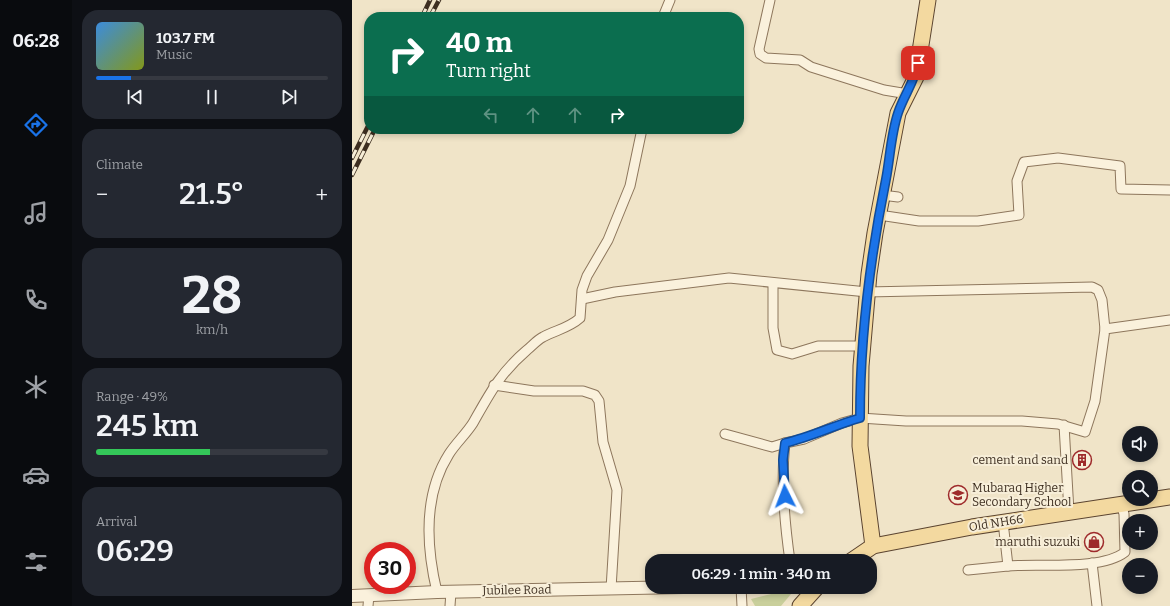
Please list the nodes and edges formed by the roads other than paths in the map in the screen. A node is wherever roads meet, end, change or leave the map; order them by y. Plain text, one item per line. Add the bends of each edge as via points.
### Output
1 (670, 0) edge
2 (770, 0) edge
3 (928, 0) edge
4 (665, 12) edge
5 (908, 94) junction
6 (641, 134) edge
7 (1170, 190) edge
8 (882, 195) junction
9 (898, 197) dead end
10 (879, 215) junction
11 (773, 283) junction
12 (868, 292) junction
13 (582, 299) junction
14 (1170, 320) edge
15 (1106, 329) junction
16 (862, 346) junction
17 (494, 385) junction
18 (860, 418) junction
19 (1064, 425) junction
20 (725, 434) dead end
21 (785, 443) junction
22 (1170, 497) edge
23 (1121, 504) junction
24 (1069, 512) junction
25 (1003, 522) junction
26 (873, 546) junction
27 (790, 554) edge
28 (857, 554) edge
29 (861, 554) edge
30 (1092, 563) junction
31 (1008, 566) junction
32 (968, 570) dead end
33 (645, 588) edge
34 (611, 589) junction
35 (437, 592) junction
36 (451, 592) junction
37 (741, 594) edge
38 (811, 594) edge
39 (352, 596) edge
40 (368, 600) edge
41 (450, 606) edge
42 (742, 606) edge
43 (800, 606) edge
44 (1097, 606) edge

1 - 4 street
2 - 5 street via 758,49 760,54 766,58 800,60 812,67 884,90
3 - 5 main road via 916,77
5 - 8 main road via 898,113
6 - 13 street via 630,186 608,240 587,276
7 - 10 street via 1121,189 1120,166 1058,158 1024,162 1017,181 1019,215 978,221 919,221
8 - 9 street
8 - 10 main road
10 - 12 main road
11 - 12 street
11 - 13 street via 728,278 615,292
11 - 16 street via 773,328 777,350 792,354 818,346
12 - 15 street via 1092,287 1098,290 1102,300
12 - 16 main road
13 - 17 street via 580,318 574,324 543,337 509,367
14 - 15 street
15 - 19 street via 1094,401 1084,432
16 - 18 main road
17 - 34 street via 534,391 583,391 595,395 599,401 603,442 617,490
17 - 35 street via 472,424 449,454 430,499 430,559
18 - 19 street via 906,421 1022,421
18 - 21 street via 804,439
18 - 26 main road via 860,446
19 - 24 street
20 - 21 street via 772,447
21 - 27 street via 783,460
22 - 23 main road, Old NH66
23 - 24 main road, Old NH66
23 - 30 street via 1124,514 1125,552 1117,559
24 - 25 main road, Old NH66
25 - 26 main road, Old NH66
25 - 31 street
26 - 28 street
26 - 29 main road, Old NH66
30 - 31 street
30 - 44 street
31 - 32 street
33 - 34 street, Jubilee Road
34 - 36 street, Jubilee Road
35 - 36 street, Jubilee Road
35 - 40 street, Jubilee Road
36 - 41 street
37 - 42 street
38 - 43 main road
39 - 40 street, Jubilee Road

